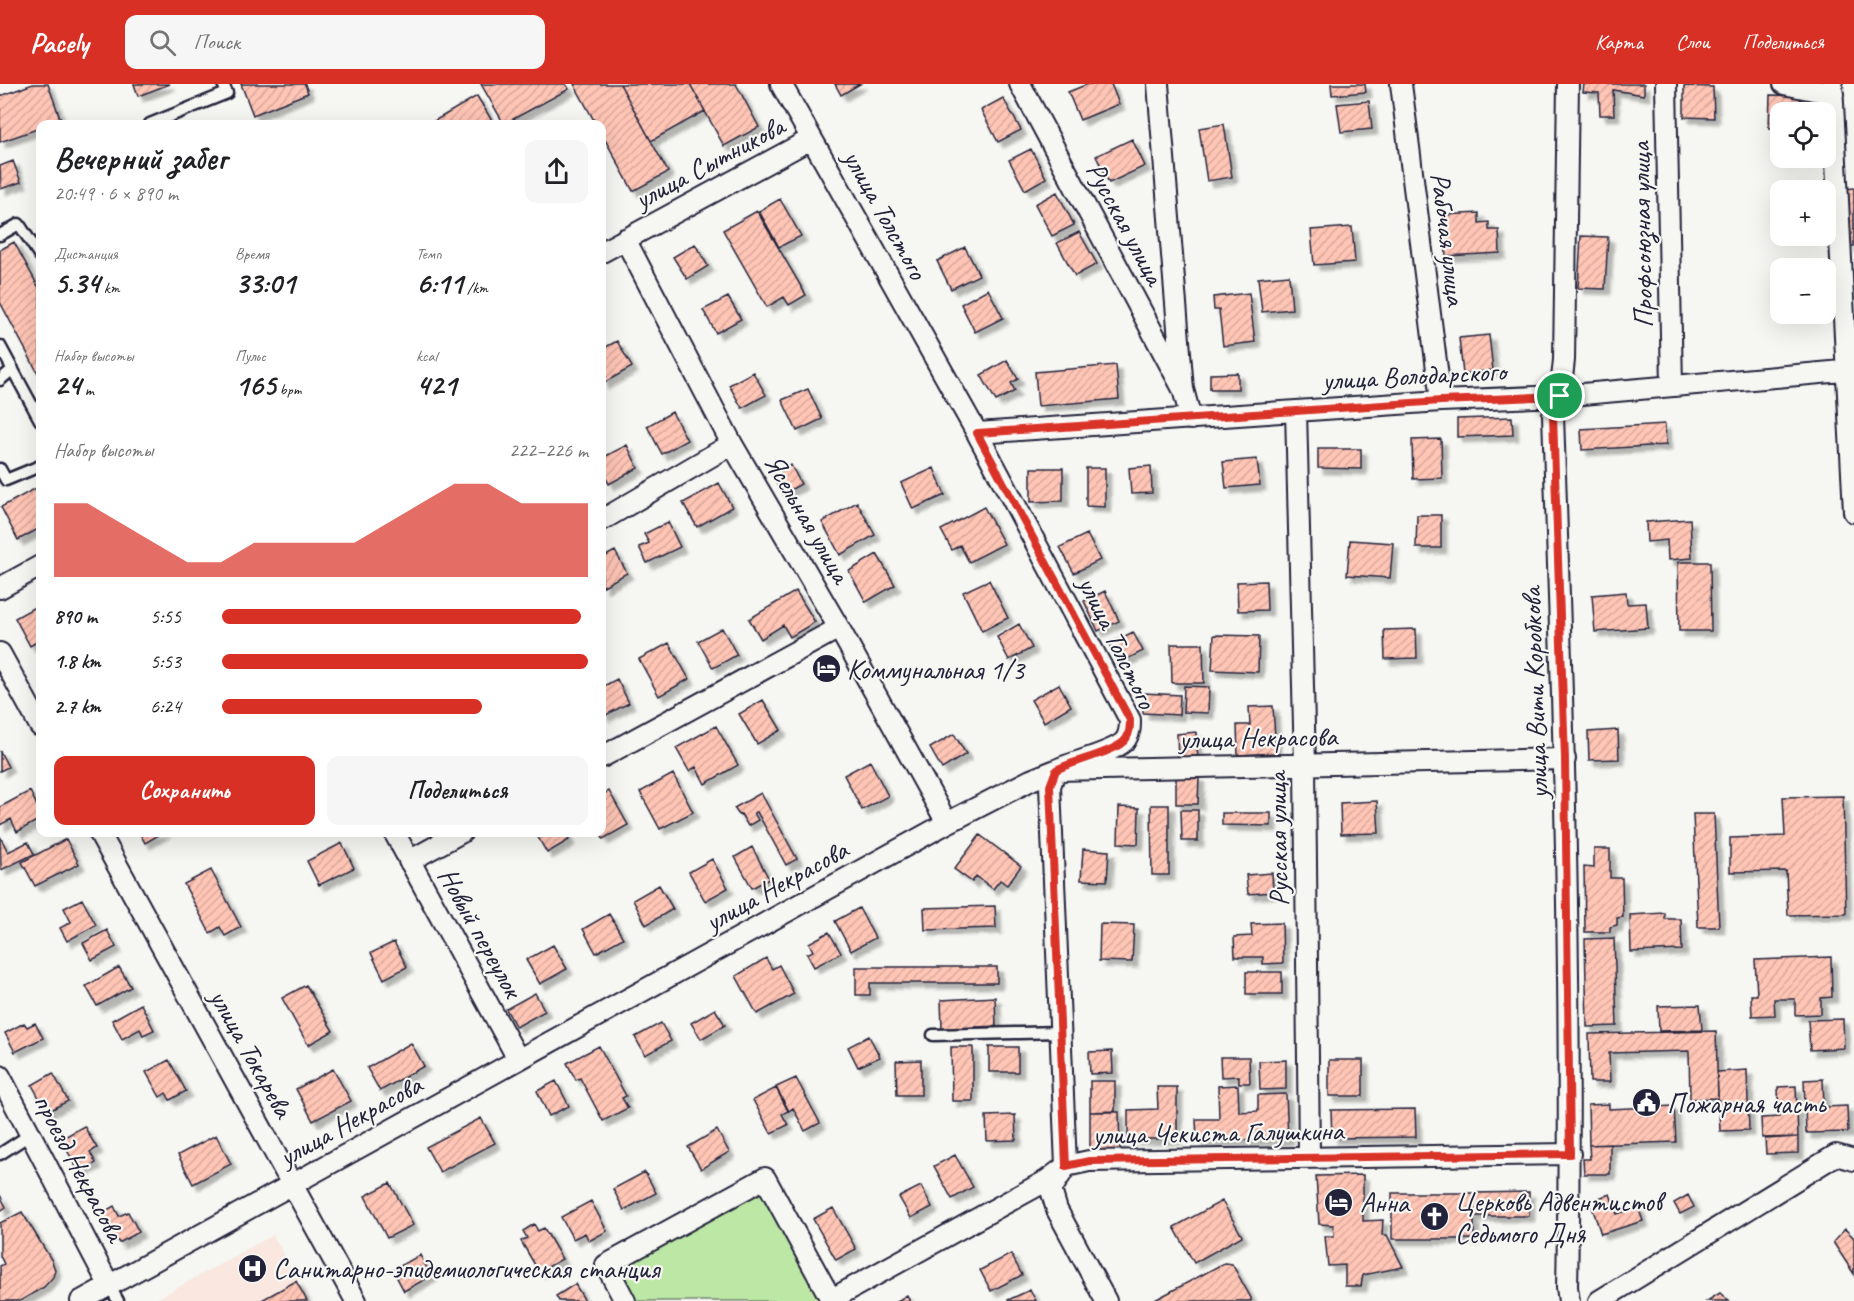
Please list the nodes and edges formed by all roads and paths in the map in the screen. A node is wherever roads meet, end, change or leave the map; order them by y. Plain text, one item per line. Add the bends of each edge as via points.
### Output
1 (223, 84) edge
2 (781, 84) edge
3 (1020, 84) edge
4 (1158, 84) edge
5 (1401, 84) edge
6 (1568, 84) edge
7 (1666, 84) edge
8 (1784, 84) edge
9 (1832, 89) edge
10 (160, 120) edge
11 (811, 139) junction
12 (0, 235) edge
13 (625, 239) junction
14 (36, 250) edge
15 (606, 250) edge
16 (0, 345) edge
17 (13, 369) junction
18 (1850, 370) edge
19 (0, 380) edge
20 (1672, 386) junction
21 (1183, 389) junction
22 (1560, 396) junction
23 (1441, 401) junction
24 (1296, 411) junction
25 (36, 412) edge
26 (1191, 419) junction
27 (977, 433) junction
28 (732, 444) junction
29 (36, 468) edge
30 (0, 469) edge
31 (1853, 479) edge
32 (1854, 512) edge
33 (606, 518) edge
34 (36, 568) edge
35 (0, 588) edge
36 (839, 628) junction
37 (0, 653) edge
38 (36, 719) edge
39 (606, 755) edge
40 (1565, 759) junction
41 (1305, 765) junction
42 (1056, 770) junction
43 (947, 823) junction
44 (102, 837) edge
45 (397, 837) edge
46 (453, 837) edge
47 (410, 861) junction
48 (1060, 1032) junction
49 (933, 1035) dead end
50 (518, 1059) junction
51 (0, 1076) edge
52 (31, 1134) junction
53 (0, 1154) edge
54 (1570, 1154) junction
55 (1309, 1158) junction
56 (1854, 1160) edge
57 (1066, 1166) junction
58 (292, 1185) junction
59 (114, 1293) edge
60 (832, 1300) edge
61 (81, 1301) edge
62 (356, 1301) edge
63 (625, 1301) edge
64 (1106, 1301) edge
65 (1569, 1301) edge
66 (1599, 1301) edge

1 - 10 lane via 227,93
2 - 11 street, улица Толстого
3 - 21 street, Русская улица
4 - 21 street, Русская улица
5 - 23 street, Рабочая улица
6 - 22 street, улица Вити Коробкова via 1564,360
7 - 20 street, Профсоюзная улица
8 - 9 street
9 - 18 street
11 - 13 street, улица Сытникова
11 - 27 street, улица Толстого
12 - 14 lane via 19,224
13 - 15 street, улица Сытникова
13 - 28 street, Ясельная улица
16 - 17 lane
17 - 19 lane
17 - 25 lane
18 - 20 street, улица Володарского
18 - 31 street
20 - 22 street, улица Володарского
21 - 26 street, Русская улица
22 - 23 street, улица Володарского
22 - 40 street, улица Вити Коробкова via 1553,416
23 - 24 street, улица Володарского
24 - 26 street, улица Володарского
24 - 41 street, Русская улица
26 - 27 street, улица Володарского
27 - 42 street, улица Толстого via 1130,720 1125,741
28 - 33 street
28 - 36 street, Ясельная улица
29 - 30 lane via 6,480
31 - 32 street
34 - 35 street
36 - 39 street
36 - 43 street, Ясельная улица
37 - 38 street
40 - 41 street, улица Некрасова
40 - 54 street, улица Вити Коробкова
41 - 42 street, улица Некрасова
41 - 55 street, Русская улица
42 - 43 street, улица Некрасова
42 - 48 street via 1050,786
43 - 50 street, улица Некрасова
44 - 58 street, улица Токарева
45 - 47 street, Новый переулок
46 - 47 street
47 - 50 street, Новый переулок
48 - 49 lane
48 - 57 street
50 - 58 street, улица Некрасова
51 - 52 street, проезд Некрасова
52 - 53 lane
52 - 59 street, проезд Некрасова
54 - 55 street, улица Чекиста Галушкина
54 - 65 street, улица Вити Коробкова
55 - 57 street, улица Чекиста Галушкина via 1089,1161
56 - 66 street via 1836,1155
57 - 60 street, улица Чекиста Галушкина via 1046,1181
57 - 64 street via 1050,1190
58 - 59 street, улица Некрасова
58 - 62 street, улица Токарева
59 - 61 street, улица Некрасова
60 - 63 street, улица Чекиста Галушкина via 765,1178 606,1266

